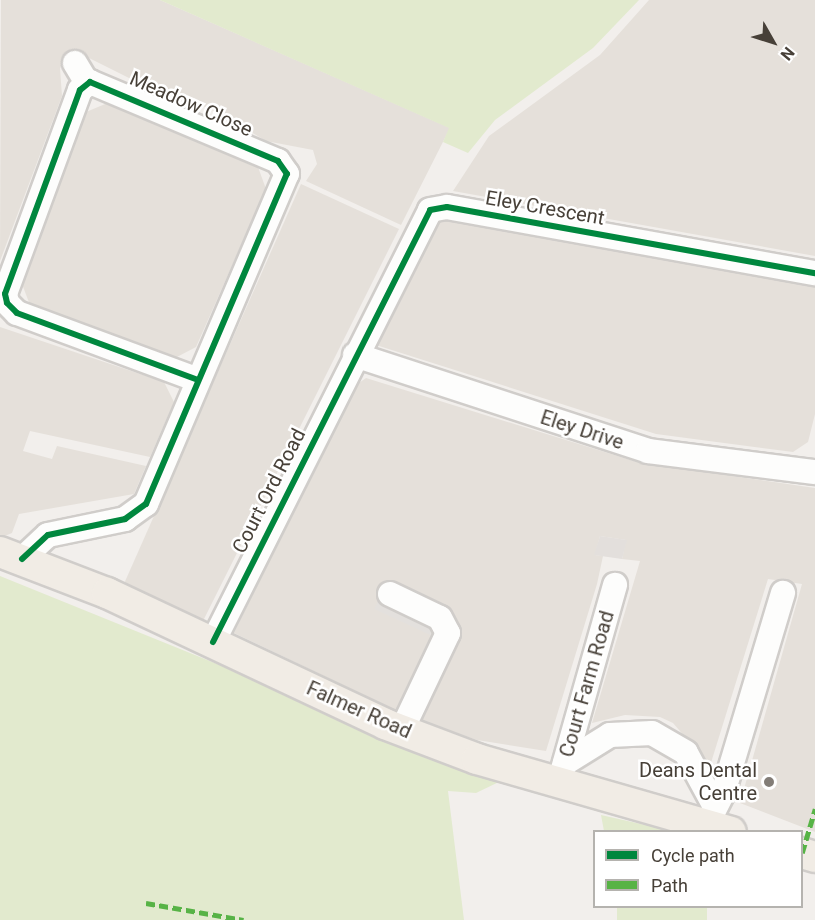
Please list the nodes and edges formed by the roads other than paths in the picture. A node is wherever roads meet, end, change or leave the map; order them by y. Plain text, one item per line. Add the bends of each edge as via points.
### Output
1 (815, 273) edge
2 (4, 306) edge
3 (355, 355) junction
4 (198, 380) junction
5 (814, 468) edge
6 (11, 556) edge
7 (615, 585) dead end
8 (783, 593) dead end
9 (390, 594) dead end
10 (213, 642) junction
11 (402, 730) junction
12 (562, 773) junction
13 (717, 820) edge

1 - 3 street, Eley Crescent via 439,207 419,224
2 - 4 street, Meadow Close
2 - 4 street, Meadow Close via 81,73 295,164
3 - 5 street, Eley Drive via 648,451
3 - 10 street, Court Ord Road
4 - 6 street, Meadow Close via 146,504 134,516 48,535
6 - 10 main road, Falmer Road
7 - 12 street, Court Farm Road
8 - 13 street
9 - 11 street via 440,618 448,633
10 - 11 main road, Falmer Road
11 - 12 main road, Falmer Road
12 - 13 main road, Falmer Road
12 - 13 street via 610,735 652,733 686,753

